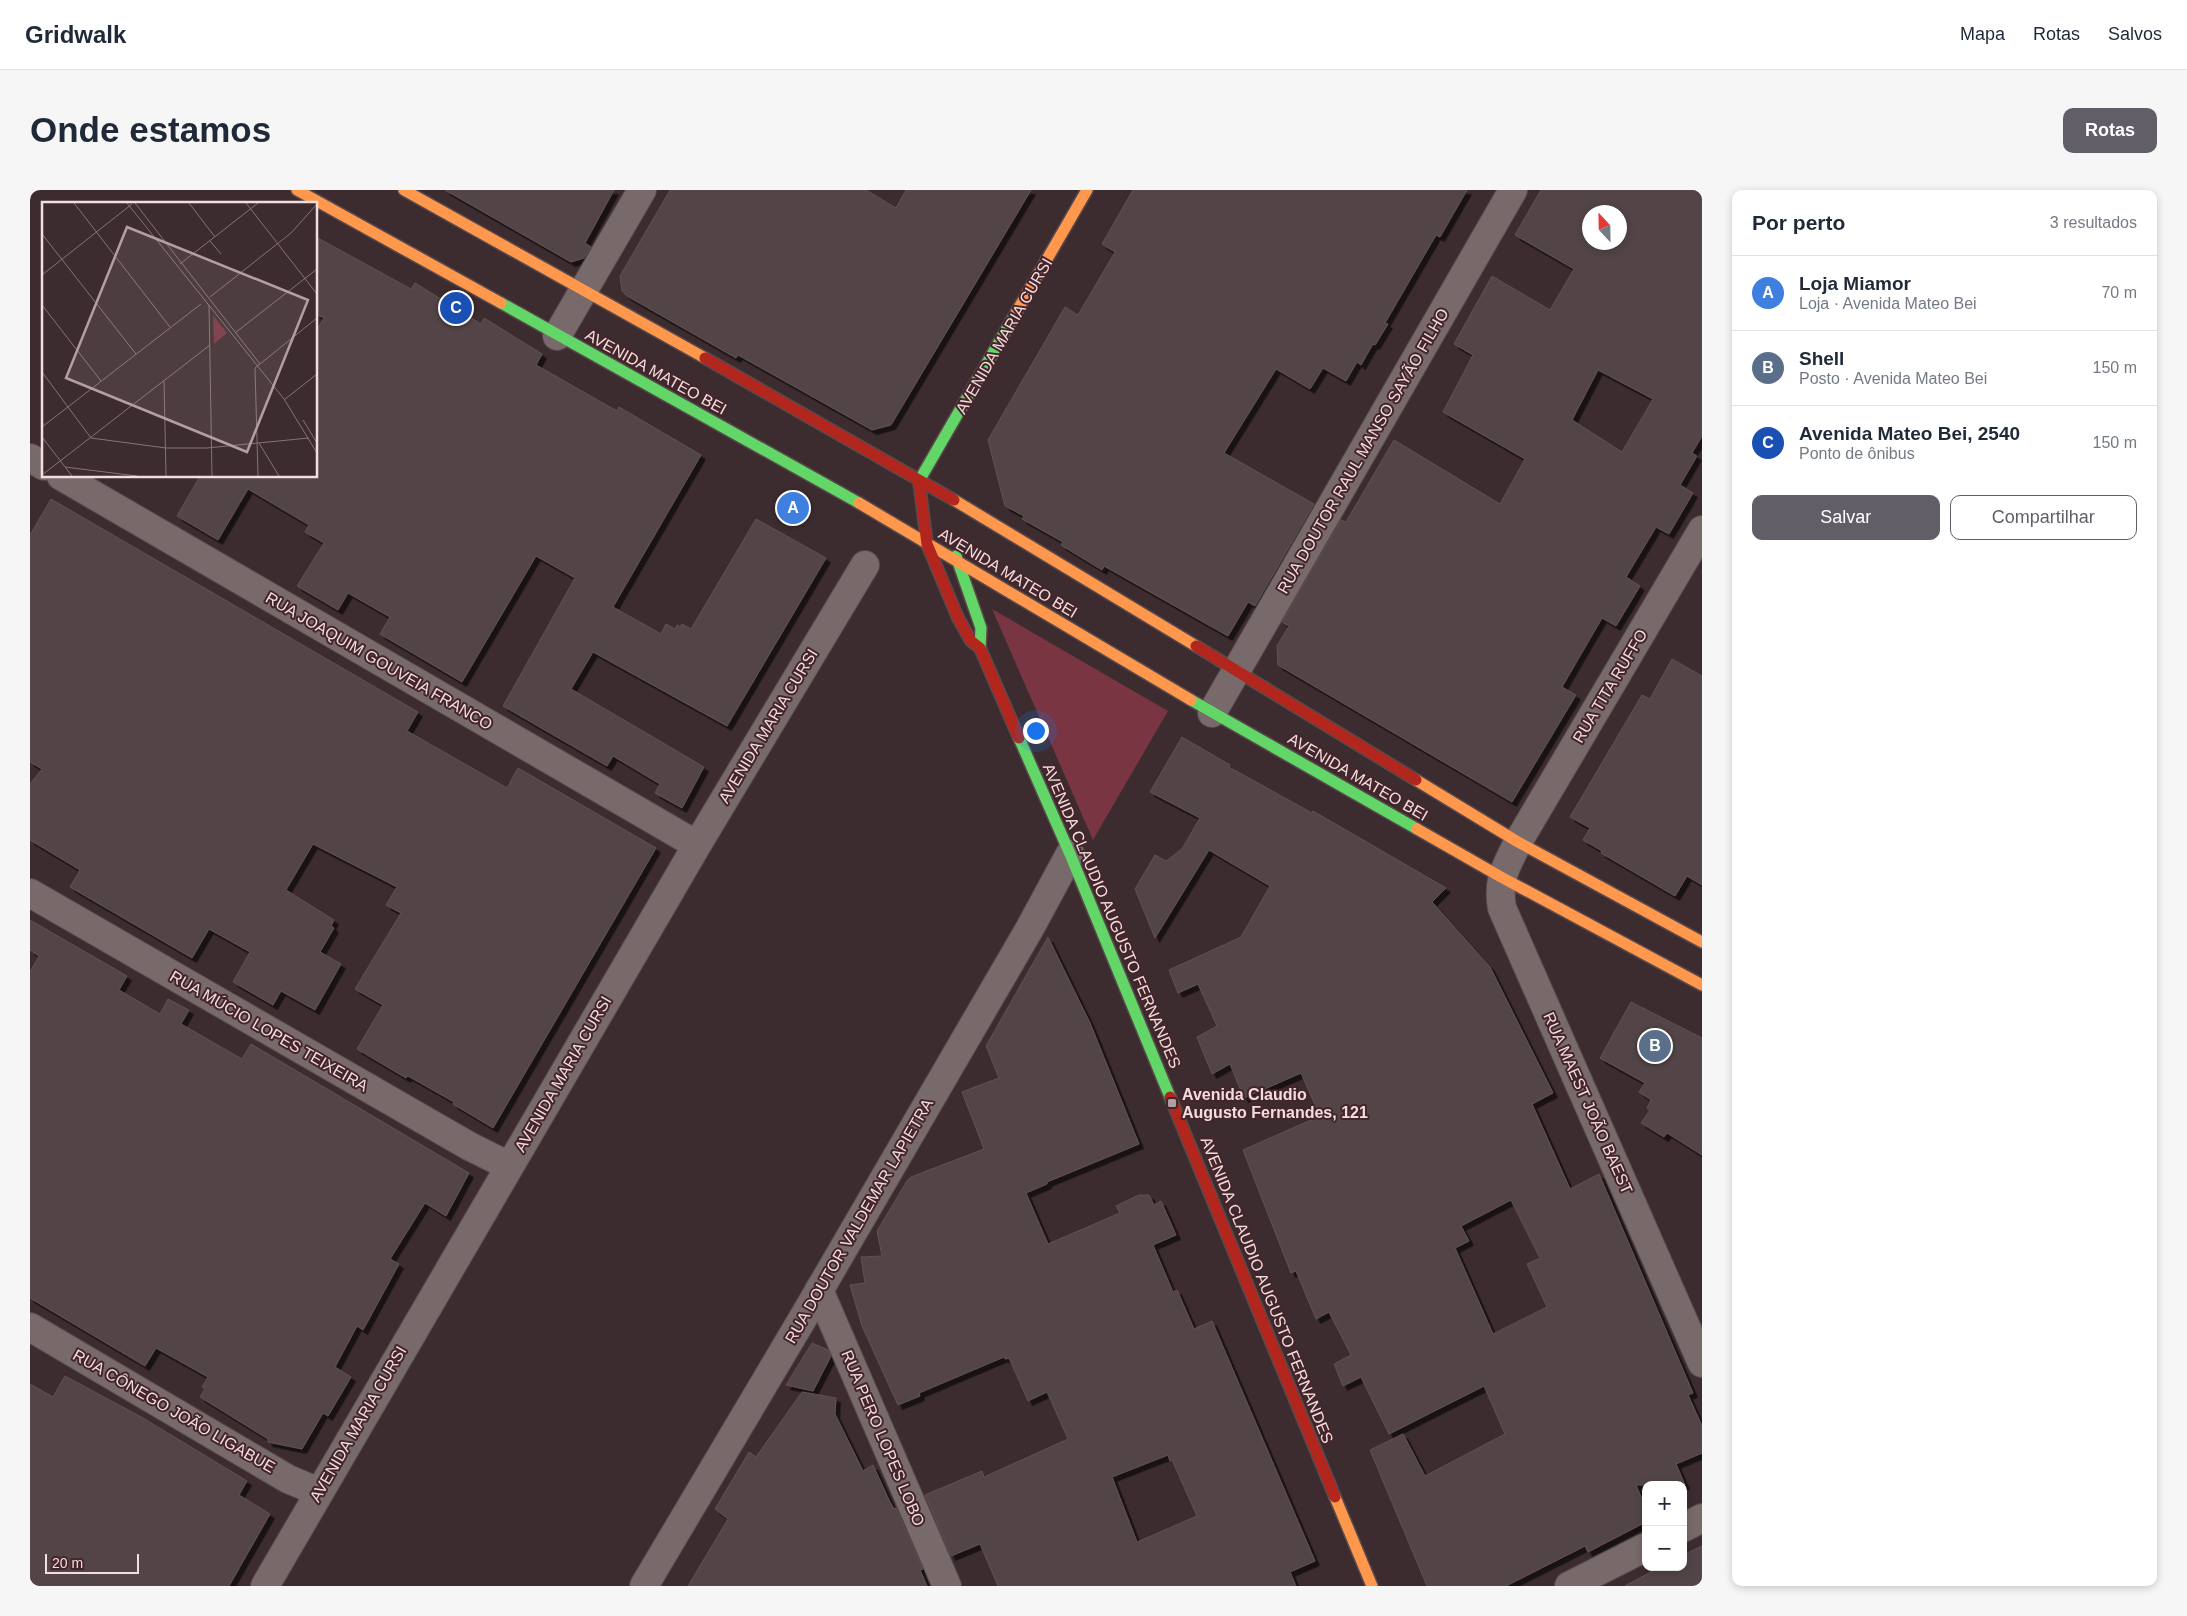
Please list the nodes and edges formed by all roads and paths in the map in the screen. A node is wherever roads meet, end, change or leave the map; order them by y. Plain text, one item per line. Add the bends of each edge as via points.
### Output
1 (297, 190) edge
2 (404, 190) edge
3 (642, 190) edge
4 (1087, 190) edge
5 (1513, 190) edge
6 (583, 292) junction
7 (557, 336) junction
8 (30, 458) edge
9 (42, 465) edge
10 (64, 478) edge
11 (919, 481) junction
12 (936, 514) dead end
13 (1702, 530) edge
14 (927, 544) junction
15 (952, 547) dead end
16 (960, 563) junction
17 (865, 566) dead end
18 (980, 648) junction
19 (1237, 670) junction
20 (1212, 713) junction
21 (1518, 842) junction
22 (697, 845) junction
23 (1070, 854) junction
24 (1501, 877) junction
25 (30, 893) edge
26 (1702, 942) edge
27 (1702, 985) edge
28 (509, 1166) junction
29 (819, 1290) junction
30 (30, 1327) edge
31 (1702, 1363) edge
32 (319, 1492) junction
33 (1702, 1518) edge
34 (1687, 1526) edge
35 (1642, 1549) edge
36 (264, 1586) edge
37 (644, 1586) edge
38 (947, 1586) edge
39 (1372, 1586) edge
40 (1569, 1586) edge

1 - 7 main road, AVENIDA MATEO BEI
2 - 6 main road, AVENIDA MATEO BEI
3 - 6 street
4 - 11 main road, AVENIDA MARIA CURSI
5 - 19 street, RUA DOUTOR RAUL MANSO SAYÃO FILHO
6 - 7 street
6 - 11 main road, AVENIDA MATEO BEI via 757,387
7 - 14 main road, AVENIDA MATEO BEI via 840,492
8 - 9 street
10 - 22 street, RUA JOAQUIM GOUVEIA FRANCO
11 - 12 main road
11 - 14 main road, AVENIDA CLAUDIO AUGUSTO FERNANDES
11 - 19 main road, AVENIDA MATEO BEI via 1010,532
13 - 21 street, RUA TITA RUFFO
14 - 16 main road, AVENIDA MATEO BEI
14 - 18 main road, AVENIDA CLAUDIO AUGUSTO FERNANDES via 958,618 971,641
15 - 16 main road, AVENIDA CLAUDIO AUGUSTO FERNANDES
16 - 18 main road, AVENIDA CLAUDIO AUGUSTO FERNANDES via 981,628
16 - 20 main road, AVENIDA MATEO BEI
17 - 22 street, AVENIDA MARIA CURSI
18 - 23 main road, AVENIDA CLAUDIO AUGUSTO FERNANDES
19 - 20 street, RUA DOUTOR RAUL MANSO SAYÃO FILHO
19 - 21 main road, AVENIDA MATEO BEI
20 - 24 main road, AVENIDA MATEO BEI
21 - 24 street, RUA MAEST JOÃO BAEST
21 - 26 main road, AVENIDA MATEO BEI
22 - 28 street, AVENIDA MARIA CURSI
23 - 29 street, RUA DOUTOR VALDEMAR LAPIETRA
23 - 39 main road, AVENIDA CLAUDIO AUGUSTO FERNANDES
24 - 27 main road, AVENIDA MATEO BEI
24 - 31 street, RUA MAEST JOÃO BAEST via 1502,908
25 - 28 street, RUA MÚCIO LOPES TEIXEIRA
28 - 32 street, AVENIDA MARIA CURSI
29 - 37 street, RUA DOUTOR VALDEMAR LAPIETRA
29 - 38 street, RUA PERO LOPES LOBO
30 - 32 street, RUA CÔNEGO JOÃO LIGABUE via 288,1479
32 - 36 street, AVENIDA MARIA CURSI
33 - 34 street
35 - 40 street

